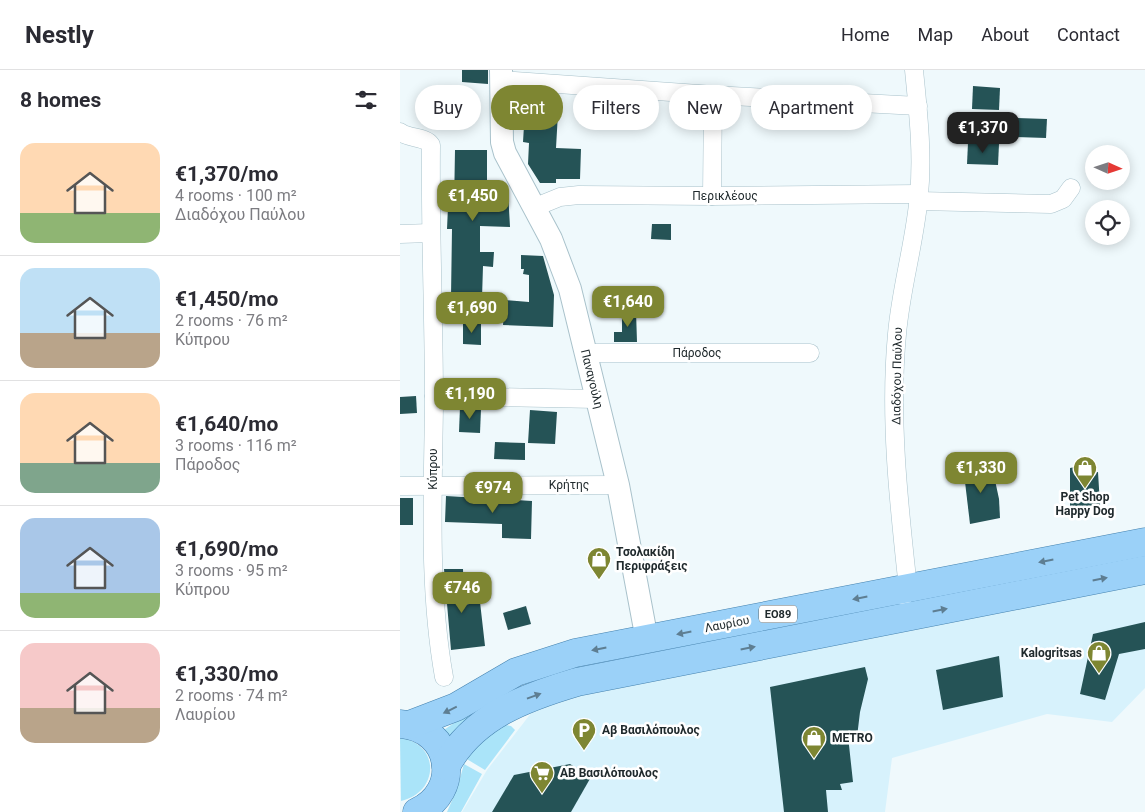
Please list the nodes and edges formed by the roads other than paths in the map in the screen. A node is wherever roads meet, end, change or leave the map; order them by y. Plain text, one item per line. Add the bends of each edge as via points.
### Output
1 (914, 70) edge
2 (501, 75) edge
3 (669, 91) edge
4 (741, 97) edge
5 (918, 106) junction
6 (713, 130) edge
7 (400, 132) edge
8 (1071, 188) dead end
9 (712, 196) junction
10 (919, 197) junction
11 (533, 208) junction
12 (430, 233) junction
13 (400, 234) edge
14 (585, 353) junction
15 (810, 353) dead end
16 (434, 396) junction
17 (596, 399) junction
18 (618, 485) junction
19 (400, 486) edge
20 (433, 486) junction
21 (1145, 542) edge
22 (1145, 570) edge
23 (908, 588) junction
24 (892, 620) junction
25 (647, 640) junction
26 (444, 677) dead end
27 (404, 724) edge
28 (446, 766) junction
29 (417, 812) edge

1 - 5 street, Διαδόχου Παύλου
2 - 3 street
2 - 11 street, Παναγούλη via 502,142
4 - 5 street
5 - 10 street, Διαδόχου Παύλου
6 - 9 street
7 - 12 street, Κύπρου via 431,145
8 - 10 street, Περικλέους via 1063,199 1051,204
9 - 10 street, Περικλέους
9 - 11 street, Περικλέους via 579,195 560,197
10 - 23 street, Διαδόχου Παύλου via 899,317 896,358 897,457
11 - 14 street, Παναγούλη via 561,264
12 - 13 street
12 - 16 street, Κύπρου
14 - 15 street, Πάροδος
14 - 17 street, Παναγούλη
16 - 17 street
16 - 20 street, Κύπρου
17 - 18 street, Παναγούλη
18 - 20 street, Κρήτης
18 - 25 street, Παναγούλη
19 - 20 street, Κρήτης
20 - 26 street, Κύπρου via 435,612
21 -> 23 main road, Λαυρίου / ΕΟ89
24 -> 22 main road, ΕΟ89
23 - 24 street
23 -> 25 main road, Λαυρίου / ΕΟ89
28 -> 24 main road, ΕΟ89 via 463,739 491,718 524,700 557,688 608,675
25 -> 27 main road, Λαυρίου / ΕΟ89 via 575,653 516,672 443,714
27 - 28 main road, Λαυρίου / ΕΟ89 via 420,727 435,738 444,754
28 - 29 main road, ΕΟ89 via 444,781 437,795

